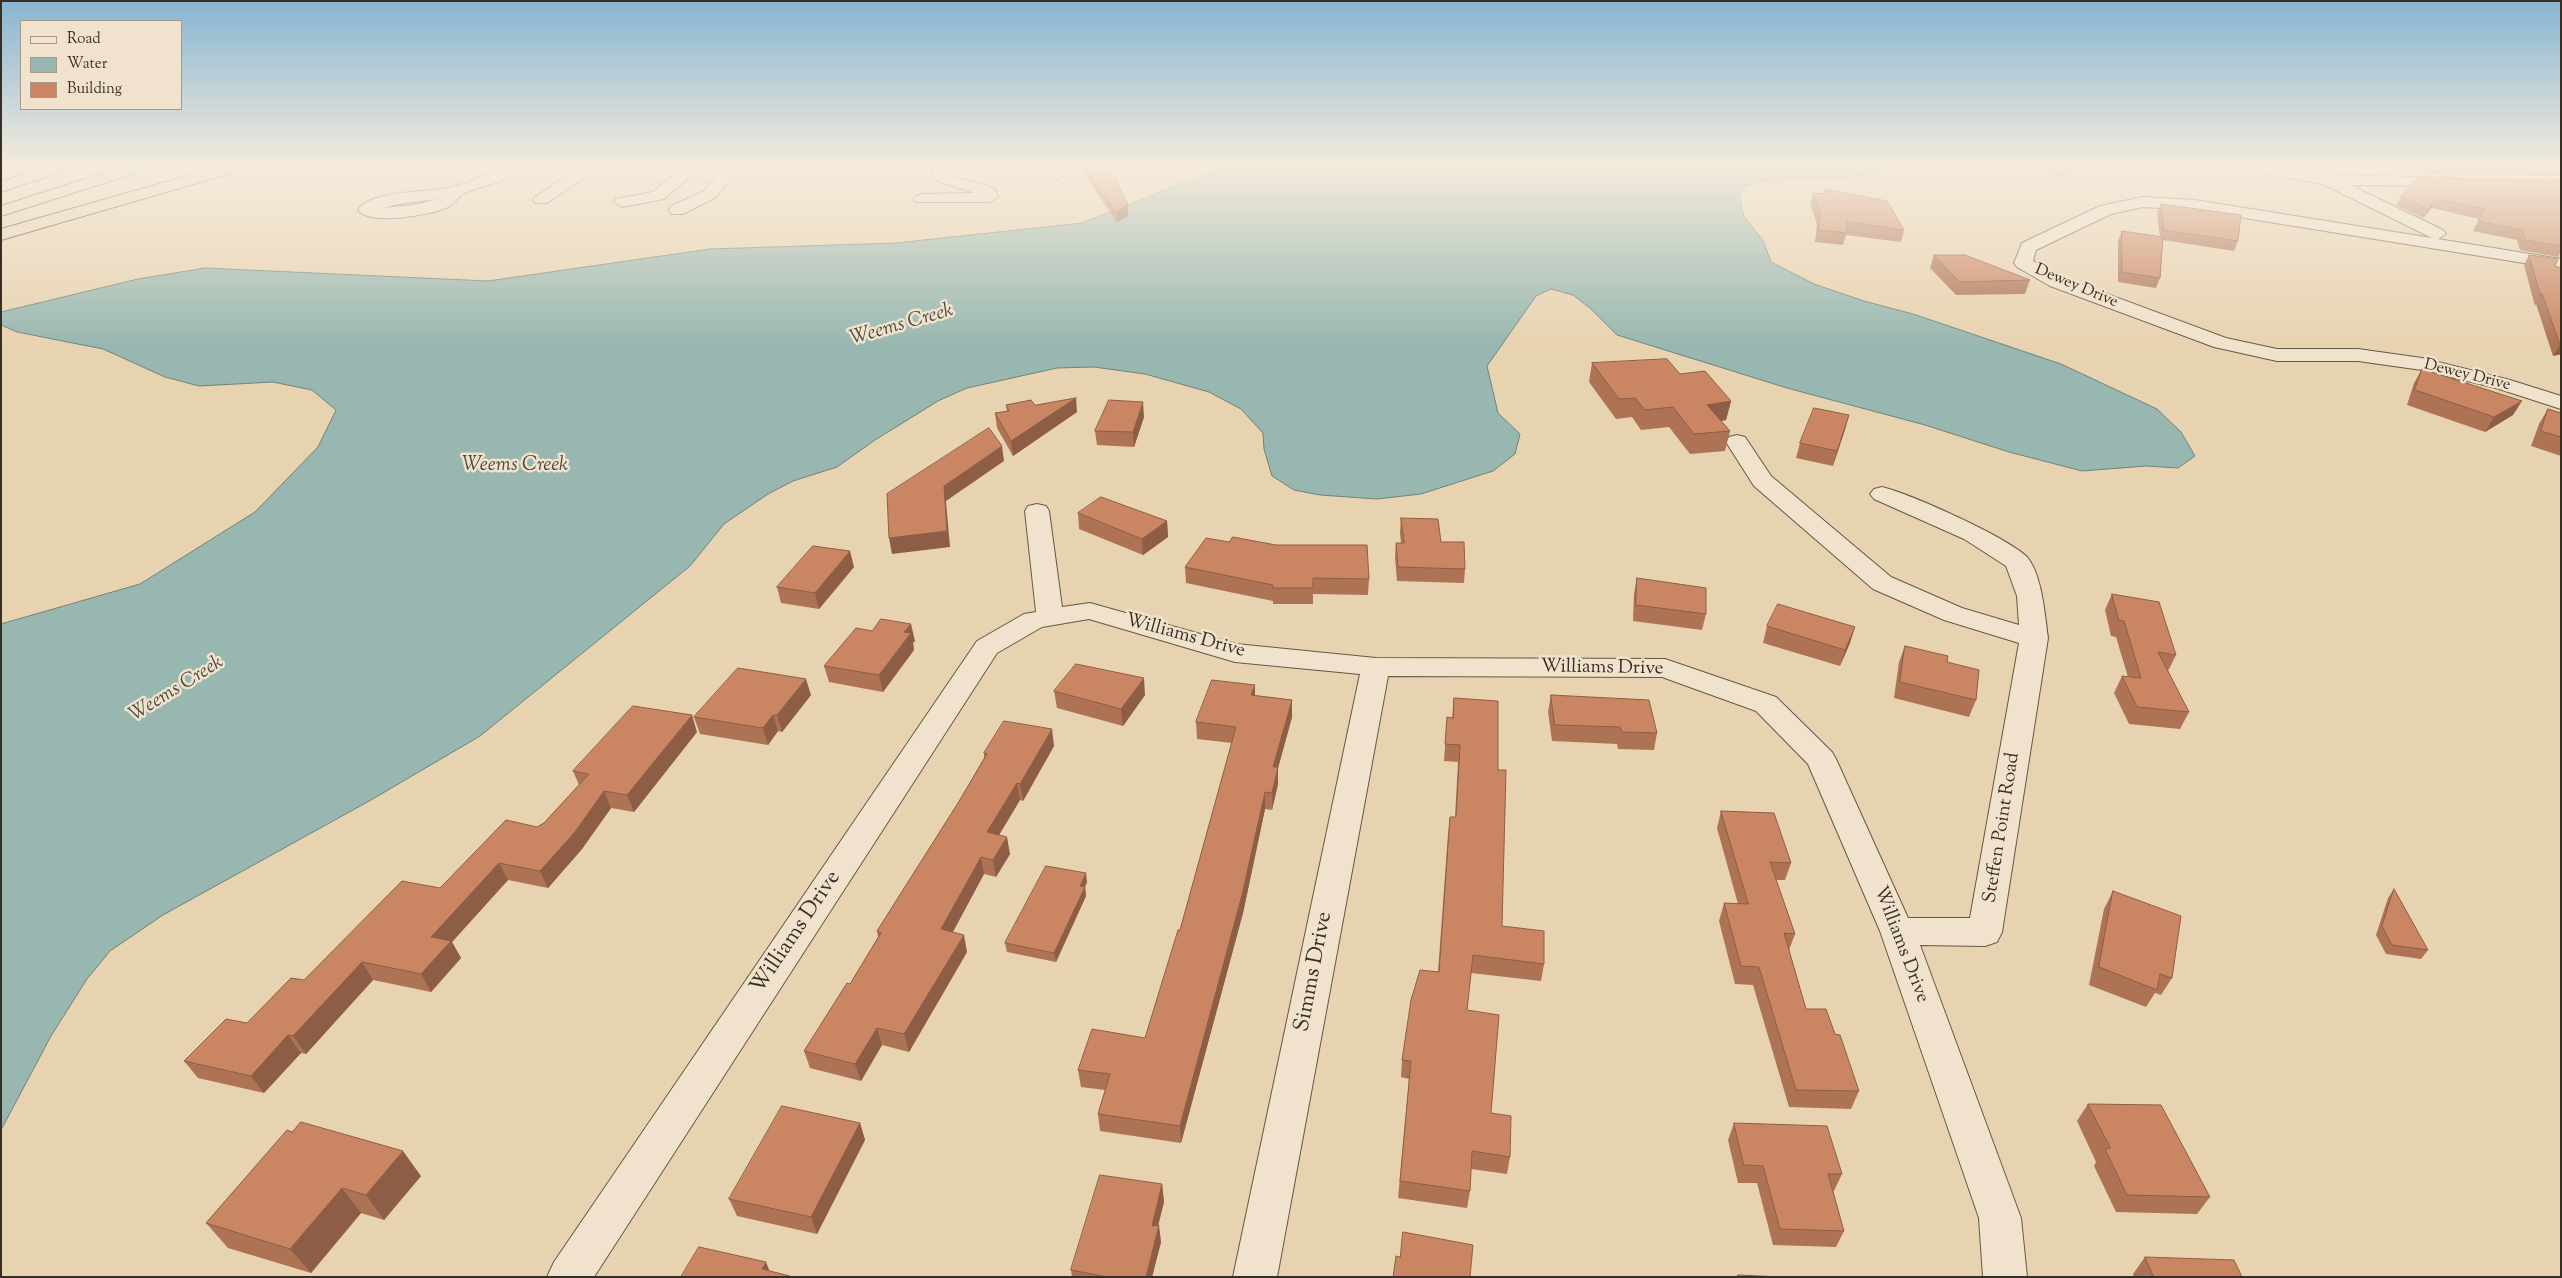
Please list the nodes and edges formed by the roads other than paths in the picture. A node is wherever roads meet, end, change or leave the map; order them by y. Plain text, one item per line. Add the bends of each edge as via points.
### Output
1 (30, 227) edge
2 (2071, 227) edge
3 (2333, 227) edge
4 (2422, 227) edge
5 (1, 235) edge
6 (2463, 247) junction
7 (2561, 264) edge
8 (2561, 403) edge
9 (1737, 442) dead end
10 (1882, 494) dead end
11 (1037, 511) dead end
12 (1050, 618) junction
13 (2034, 638) junction
14 (1376, 667) junction
15 (1897, 931) junction
16 (568, 1277) edge
17 (1255, 1277) edge
18 (2005, 1277) edge

1 - 5 highway
2 - 8 street, Dewey Drive via 2028,247 2023,263 2057,282 2221,343 2277,355 2358,355 2422,364 2503,384
3 - 6 street, Dewey Drive
4 - 6 street
6 - 7 street, Dewey Drive
9 - 13 street via 1762,481 1882,583 1953,614
10 - 13 street, Steffen Point Road via 1973,534 2017,562 2030,596
11 - 12 street
12 - 14 street, Williams Drive via 1090,610 1235,653
12 - 16 street, Williams Drive via 1034,620 988,647
13 - 15 street, Steffen Point Road via 1985,932
14 - 15 street, Williams Drive via 1665,668 1766,704 1822,760
14 - 17 street, Simms Drive
15 - 18 street, Williams Drive via 2000,1218

